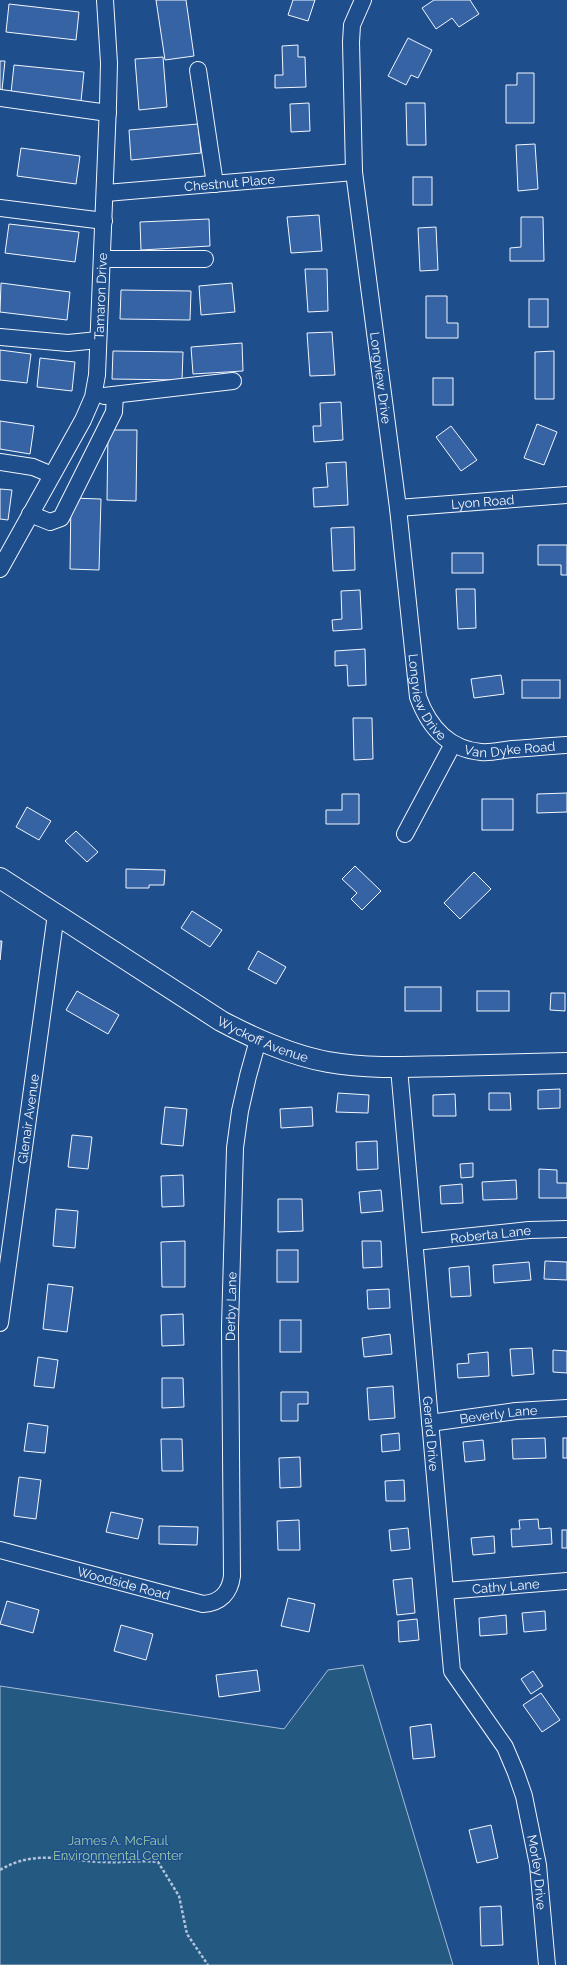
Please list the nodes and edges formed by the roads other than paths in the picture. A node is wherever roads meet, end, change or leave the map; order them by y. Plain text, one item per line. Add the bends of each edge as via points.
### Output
1 (105, 0) edge
2 (363, 0) edge
3 (198, 70) dead end
4 (0, 98) edge
5 (108, 113) junction
6 (354, 172) junction
7 (215, 184) junction
8 (106, 193) junction
9 (0, 208) edge
10 (104, 221) junction
11 (102, 259) junction
12 (205, 259) dead end
13 (0, 337) edge
14 (98, 340) junction
15 (233, 381) dead end
16 (115, 394) junction
17 (93, 397) junction
18 (0, 462) edge
19 (52, 475) junction
20 (567, 495) edge
21 (398, 508) junction
22 (30, 514) junction
23 (0, 569) edge
24 (453, 744) junction
25 (567, 745) edge
26 (405, 834) dead end
27 (0, 878) edge
28 (56, 914) junction
29 (258, 1040) junction
30 (567, 1063) edge
31 (399, 1068) junction
32 (567, 1229) edge
33 (415, 1242) junction
34 (0, 1323) edge
35 (567, 1408) edge
36 (430, 1424) junction
37 (0, 1550) edge
38 (232, 1576) joint
39 (567, 1581) edge
40 (445, 1591) junction
41 (519, 1780) joint
42 (547, 1965) edge

1 - 5 street, Tamaron Drive via 109,63
2 - 6 street, Longview Drive via 352,25 351,42
3 - 7 street
4 - 5 street
5 - 8 street, Tamaron Drive
6 - 7 street, Chestnut Place
6 - 21 street, Longview Drive
7 - 8 street, Chestnut Place
8 - 10 street, Tamaron Drive
9 - 10 street
10 - 11 street, Tamaron Drive
11 - 12 street
11 - 14 street, Tamaron Drive
13 - 14 street via 68,343
14 - 17 street, Tamaron Drive via 97,375
15 - 16 street
16 - 17 street
16 - 22 street via 114,412 61,518 50,522
17 - 19 street, Tamaron Drive
18 - 19 street via 33,467
19 - 22 street, Tamaron Drive
20 - 21 street, Lyon Road
21 - 24 street, Longview Drive via 418,698 431,726
22 - 23 street, Tamaron Drive
24 - 25 street, Van Dyke Road via 482,752
24 - 26 street
27 - 28 main road, Wyckoff Avenue
28 - 29 main road, Wyckoff Avenue via 221,1021
28 - 34 street, Glenair Avenue
29 - 31 main road, Wyckoff Avenue via 327,1062
29 - 38 street, Derby Lane via 240,1111 235,1148 230,1335
30 - 31 main road, Wyckoff Avenue
31 - 33 street, Gerard Drive
32 - 33 street, Roberta Lane via 529,1230
33 - 36 street, Gerard Drive
35 - 36 street, Beverly Lane via 516,1411
36 - 40 street, Gerard Drive
37 - 38 street, Woodside Road via 203,1604 220,1600 227,1593
39 - 40 street, Cathy Lane
40 - 41 street, Gerard Drive via 452,1671 504,1747
41 - 42 street, Morley Drive via 538,1865

